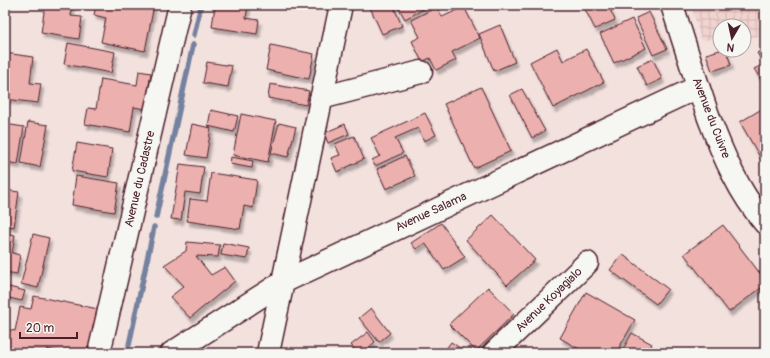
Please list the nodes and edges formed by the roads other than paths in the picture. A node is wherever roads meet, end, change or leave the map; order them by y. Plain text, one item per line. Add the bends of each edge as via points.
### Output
1 (180, 5) edge
2 (341, 5) edge
3 (672, 5) edge
4 (421, 72) dead end
5 (698, 87) junction
6 (322, 98) junction
7 (765, 223) edge
8 (587, 263) dead end
9 (283, 282) junction
10 (99, 353) edge
11 (172, 353) edge
12 (268, 353) edge
13 (494, 353) edge

1 - 10 street, Avenue du Cadastre
2 - 6 street
3 - 5 street, Avenue du Cuivre
4 - 6 street
5 - 7 street, Avenue du Cuivre via 725,157 749,203
5 - 9 street, Avenue Salama
6 - 9 street
8 - 13 street, Avenue Koyagialo
9 - 11 street, Avenue Salama
9 - 12 street

